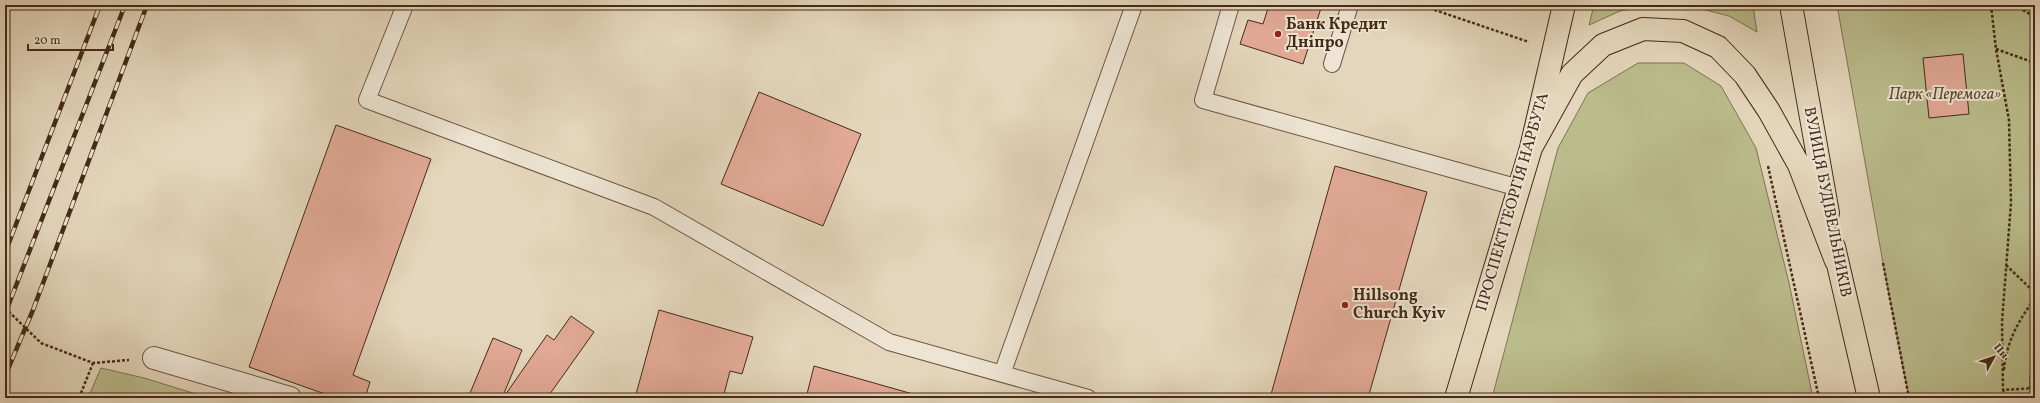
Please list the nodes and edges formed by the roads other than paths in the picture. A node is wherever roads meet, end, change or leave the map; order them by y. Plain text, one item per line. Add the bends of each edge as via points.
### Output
1 (405, 5) edge
2 (1134, 5) edge
3 (1231, 5) edge
4 (1350, 5) edge
5 (1564, 5) edge
6 (1792, 5) edge
7 (1332, 64) dead end
8 (1531, 148) junction
9 (1519, 188) junction
10 (1836, 261) junction
11 (154, 358) road end
12 (1002, 374) junction
13 (290, 398) edge
14 (1088, 398) edge
15 (1456, 398) edge
16 (1869, 398) edge

1 - 12 lane via 367,100 654,207 889,342
2 - 12 lane
3 - 9 lane via 1203,100
4 - 7 lane
5 - 8 main road, ПРОСПЕКТ ГЕОРГІЯ НАРБУТА
6 - 10 main road, ВУЛИЦЯ БУДІВЕЛЬНИКІВ
8 - 9 main road, ПРОСПЕКТ ГЕОРГІЯ НАРБУТА
8 - 10 main road via 1572,74 1602,45 1643,30 1683,31 1718,46 1745,75 1769,111 1799,165
9 - 15 main road, ПРОСПЕКТ ГЕОРГІЯ НАРБУТА
10 - 16 main road, ВУЛИЦЯ БУДІВЕЛЬНИКІВ
11 - 13 street
12 - 14 lane

